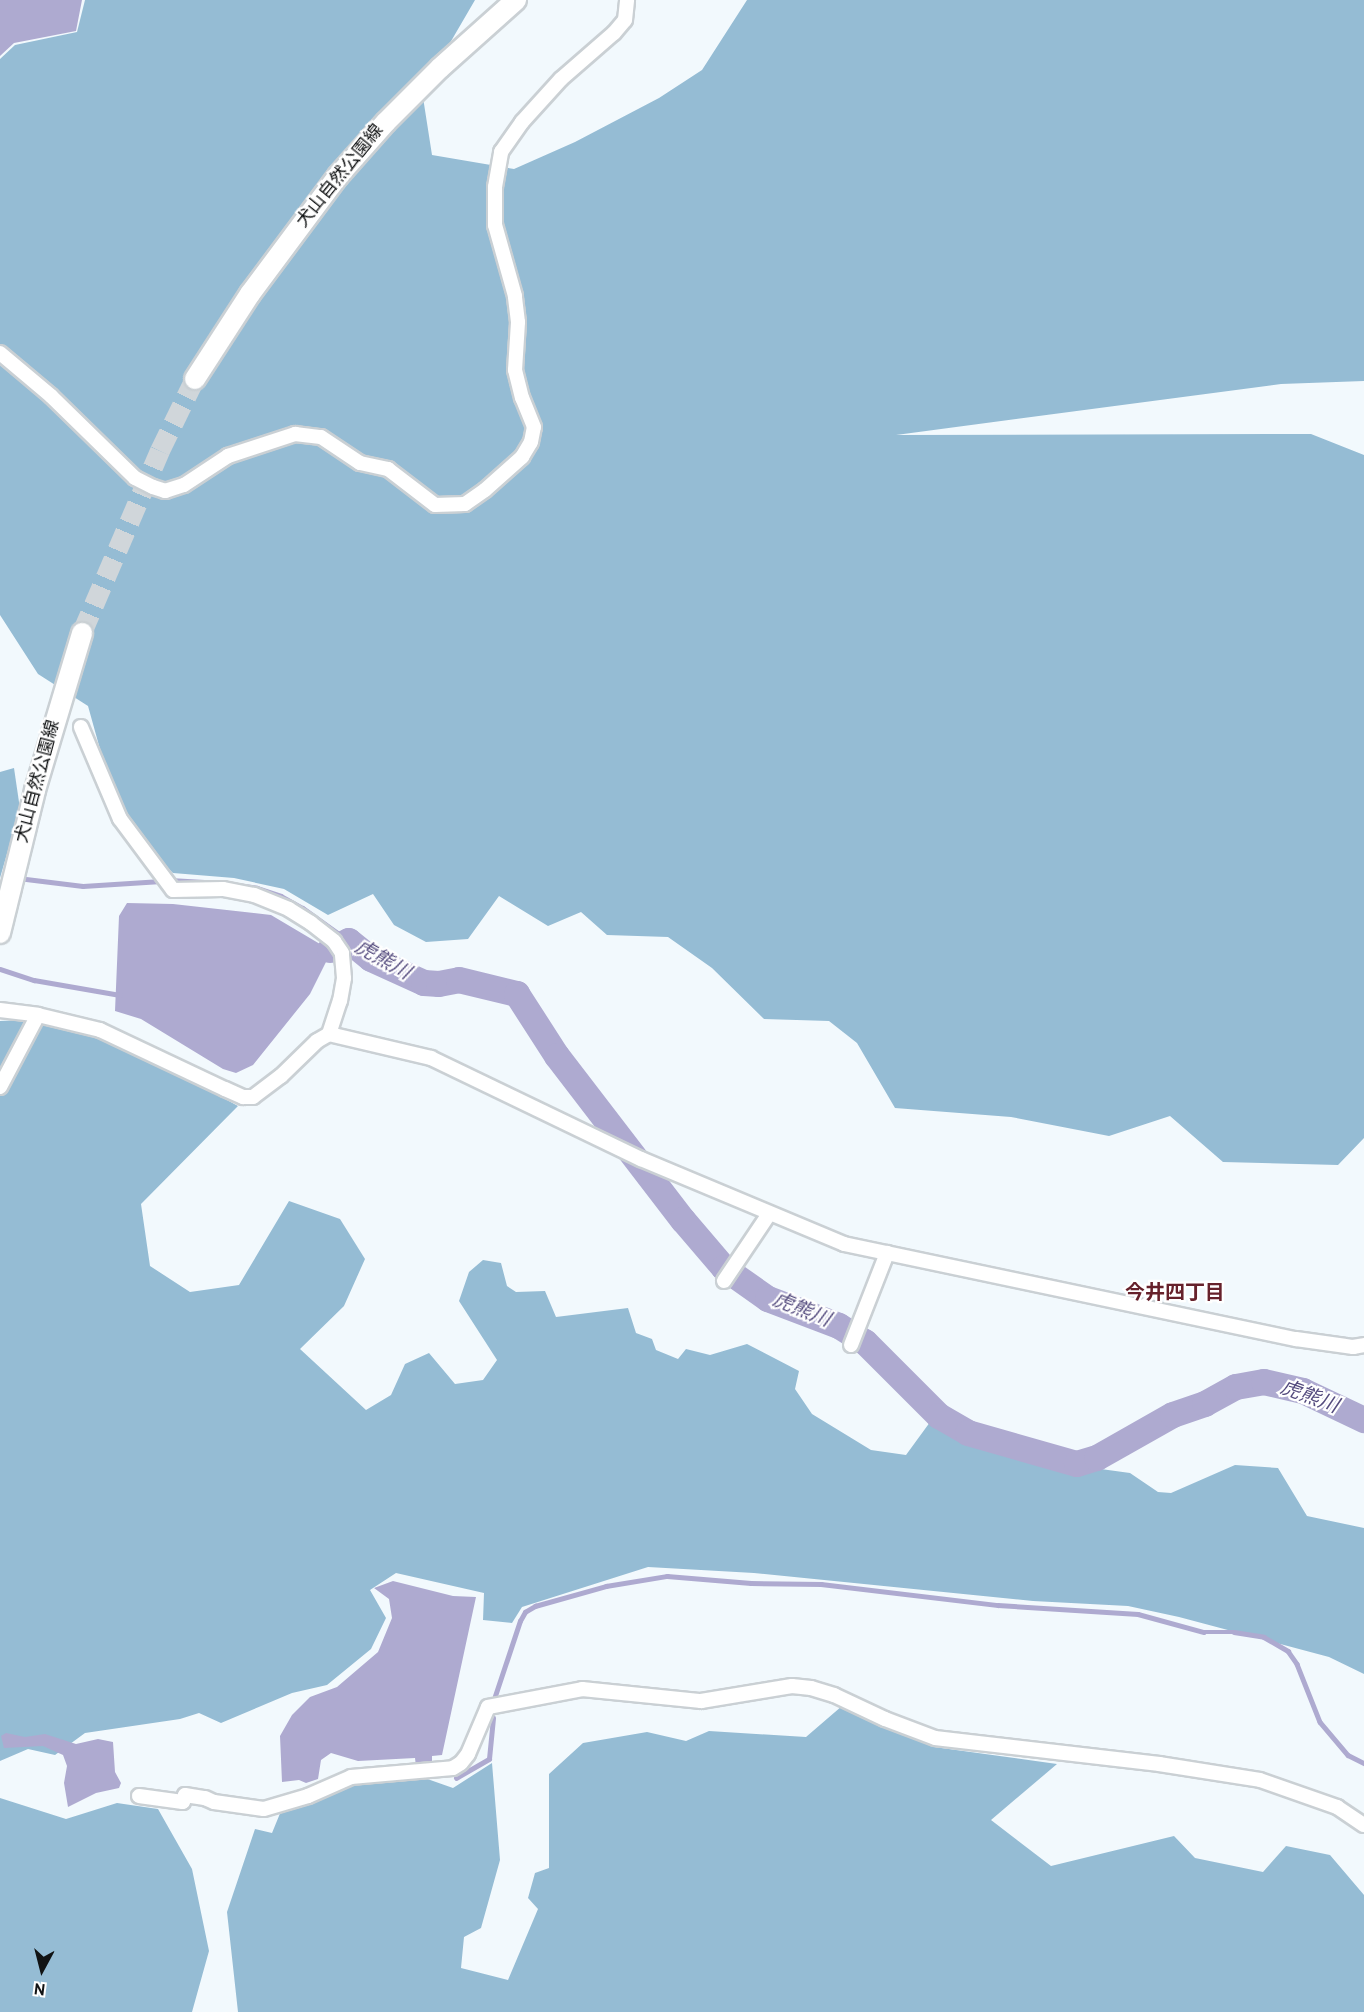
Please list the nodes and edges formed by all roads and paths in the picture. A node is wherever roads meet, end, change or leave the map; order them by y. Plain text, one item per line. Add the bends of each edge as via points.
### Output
1 (516, 0) edge
2 (627, 0) edge
3 (0, 353) edge
4 (195, 379) tunnel mouth
5 (82, 633) tunnel mouth
6 (81, 727) dead end
7 (0, 933) edge
8 (0, 1010) edge
9 (38, 1015) junction
10 (329, 1034) junction
11 (0, 1087) edge
12 (769, 1214) junction
13 (887, 1253) junction
14 (724, 1281) dead end
15 (1364, 1345) edge
16 (851, 1346) dead end
17 (139, 1796) dead end
18 (1364, 1826) edge

1 - 4 main road, 犬山自然公園線 via 440,68 338,176 250,294
2 - 3 street via 625,20 615,33 561,79 501,152 495,187 495,225 515,296 515,370 534,427 522,457 465,504 435,505 388,469 360,463 321,437 295,434 228,456 184,485 165,491 135,478 51,396
5 - 7 main road, 犬山自然公園線 via 35,790
6 - 10 street via 120,819 173,890 223,889 254,895 289,909 334,942 342,954 344,978
8 - 9 street
9 - 10 street via 100,1030 243,1097 262,1092
9 - 11 street
10 - 12 street via 431,1058 628,1153
12 - 13 street via 844,1244
12 - 14 street
13 - 15 street via 1296,1339
13 - 16 street
17 - 18 street via 183,1802 185,1795 206,1797 214,1802 264,1809 351,1777 453,1768 468,1754 488,1707 582,1689 702,1701 792,1686 834,1695 935,1738 1260,1780 1336,1806

